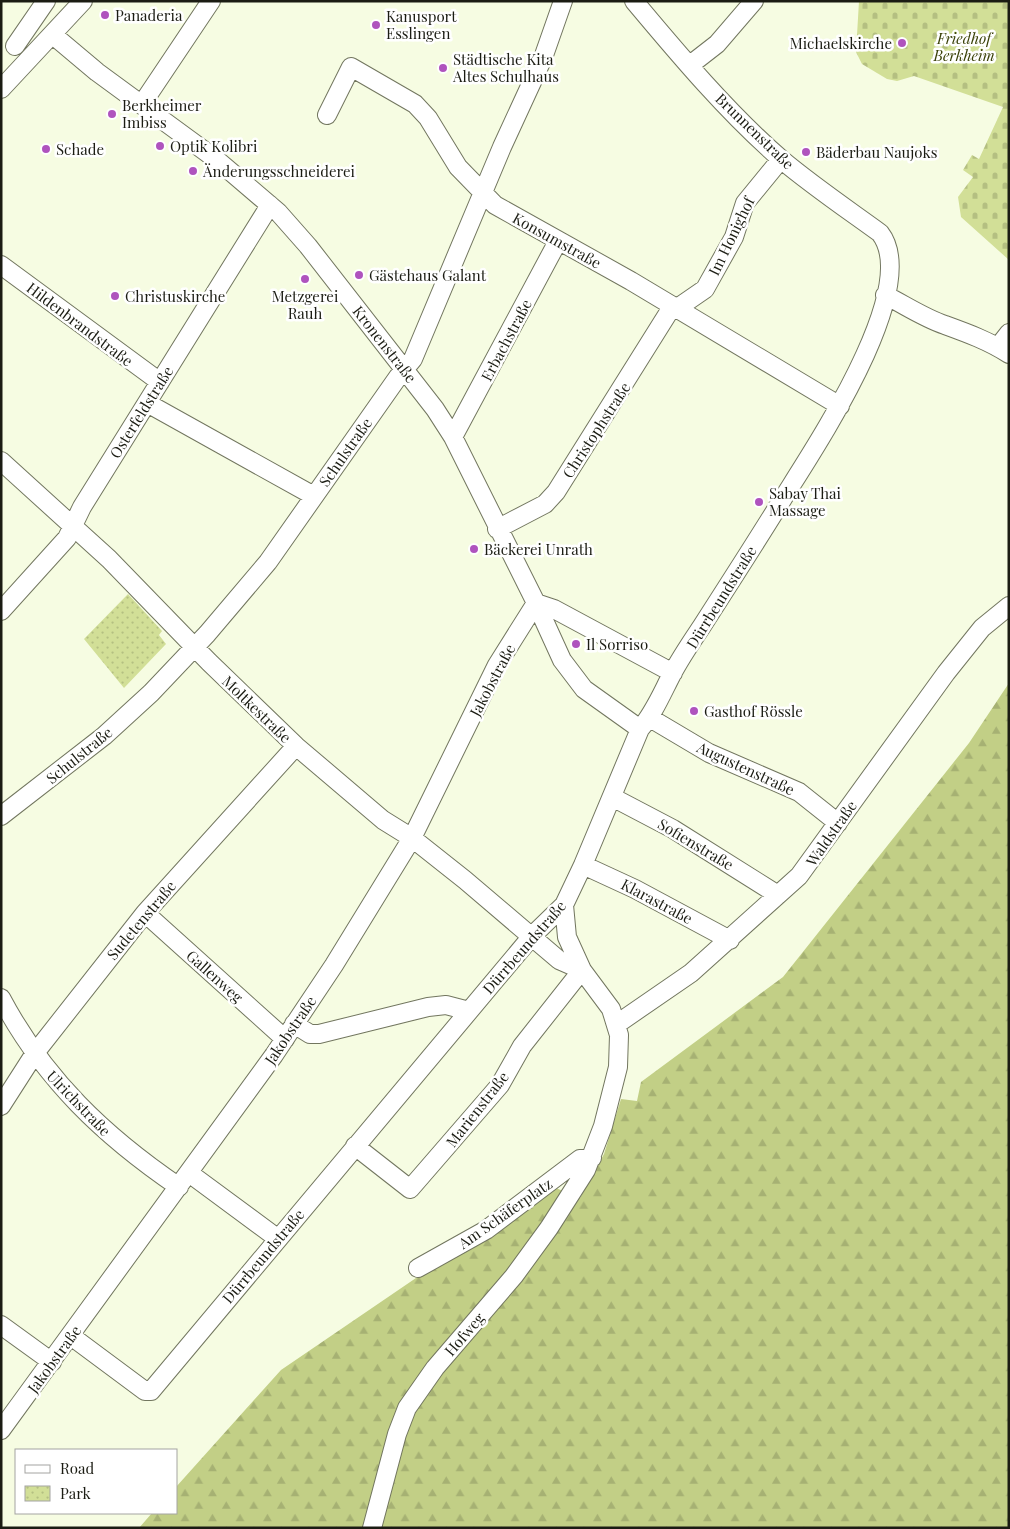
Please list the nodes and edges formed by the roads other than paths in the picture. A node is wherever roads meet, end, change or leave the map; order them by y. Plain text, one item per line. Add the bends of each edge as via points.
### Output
1 (46, 1) edge
2 (83, 1) edge
3 (211, 1) edge
4 (564, 1) edge
5 (634, 1) edge
6 (754, 1) edge
7 (53, 35) junction
8 (8, 43) edge
9 (31, 59) junction
10 (690, 65) junction
11 (1, 89) edge
12 (142, 104) junction
13 (327, 115) dead end
14 (782, 159) junction
15 (482, 194) junction
16 (270, 205) junction
17 (558, 241) junction
18 (889, 247) joint
19 (1, 264) edge
20 (885, 295) junction
21 (674, 308) junction
22 (1009, 333) edge
23 (1003, 350) edge
24 (405, 369) junction
25 (160, 382) junction
26 (146, 403) junction
27 (840, 406) junction
28 (453, 438) junction
29 (1, 461) edge
30 (314, 496) junction
31 (74, 525) junction
32 (497, 530) junction
33 (536, 603) junction
34 (1009, 606) edge
35 (1, 611) edge
36 (195, 647) junction
37 (673, 673) junction
38 (645, 724) junction
39 (296, 746) junction
40 (612, 798) junction
41 (1, 816) edge
42 (838, 823) junction
43 (412, 838) junction
44 (583, 865) junction
45 (778, 895) junction
46 (564, 905) junction
47 (145, 912) junction
48 (532, 936) junction
49 (730, 940) junction
50 (582, 970) junction
51 (1, 998) edge
52 (469, 1011) junction
53 (294, 1024) junction
54 (617, 1024) junction
55 (285, 1038) junction
56 (35, 1053) junction
57 (1, 1106) edge
58 (355, 1146) junction
59 (592, 1158) junction
60 (184, 1180) junction
61 (277, 1238) junction
62 (418, 1268) dead end
63 (1, 1325) edge
64 (71, 1336) junction
65 (52, 1362) junction
66 (1, 1430) edge
67 (372, 1528) edge

1 - 8 street
2 - 7 street
3 - 12 street
4 - 15 street, Schulstraße via 543,58
5 - 10 street, Brunnenstraße
6 - 10 street via 723,38
7 - 9 street
7 - 12 street, Kronenstraße
8 - 9 street
9 - 11 street
10 - 14 street, Brunnenstraße
12 - 16 street, Kronenstraße
13 - 15 street, Konsumstraße via 351,67 415,104 428,118 458,167
14 - 18 street, Brunnenstraße via 880,233
14 - 21 street, Im Honighof via 745,202 734,237 704,289
15 - 17 street, Konsumstraße via 495,205
15 - 24 street, Schulstraße via 418,352
16 - 24 street, Kronenstraße via 308,246
16 - 25 street, Osterfeldstraße
17 - 21 street, Konsumstraße
17 - 28 street, Erbachstraße
18 - 20 street, Dürrbeundstraße
19 - 25 street, Hildenbrandstraße
20 - 23 street
20 - 27 street, Dürrbeundstraße via 862,363
21 - 27 street, Konsumstraße
21 - 32 street, Christophstraße via 556,492 545,504
22 - 23 street
24 - 28 street, Kronenstraße via 436,408
24 - 30 street, Schulstraße
25 - 26 street, Osterfeldstraße
26 - 30 street
26 - 31 street, Osterfeldstraße
27 - 37 street, Dürrbeundstraße
28 - 32 street, Kronenstraße
29 - 31 street, Moltkestraße
30 - 36 street, Schulstraße via 268,562
31 - 35 street, Osterfeldstraße via 67,538
31 - 36 street, Moltkestraße
32 - 33 street, Kronenstraße
33 - 37 street via 554,609
33 - 38 street, Augustenstraße via 548,633 573,678 597,700
33 - 43 street, Jakobstraße via 497,665
34 - 42 street, Waldstraße via 982,628 946,673
36 - 39 street, Moltkestraße
36 - 41 street, Schulstraße via 110,731
37 - 38 street, Dürrbeundstraße
38 - 40 street, Dürrbeundstraße
38 - 42 street, Augustenstraße via 799,792
39 - 43 street, Moltkestraße via 383,820
39 - 47 street, Sudetenstraße
40 - 44 street, Dürrbeundstraße
40 - 45 street, Sofienstraße via 673,829
42 - 45 street, Waldstraße via 805,870
43 - 48 street, Moltkestraße
43 - 53 street, Jakobstraße
44 - 46 street, Dürrbeundstraße
44 - 49 street, Klarastraße
45 - 49 street, Waldstraße
46 - 48 street, Dürrbeundstraße
46 - 50 street via 567,937
47 - 55 street, Gallenweg
47 - 56 street, Sudetenstraße
48 - 50 street via 559,960
48 - 52 street, Dürrbeundstraße
49 - 54 street, Waldstraße via 685,978
50 - 54 street via 606,1001
50 - 58 street, Marienstraße via 522,1046 500,1085 410,1190
51 - 56 street, Ulrichstraße
52 - 53 street via 452,1006 433,1006 319,1034 310,1034
52 - 58 street, Dürrbeundstraße
53 - 55 street, Jakobstraße
54 - 59 street via 620,1045 618,1067
55 - 60 street, Jakobstraße
56 - 57 street, Sudetenstraße
56 - 60 street, Ulrichstraße via 57,1083 132,1153
58 - 61 street, Dürrbeundstraße
59 - 62 street, Am Schäferplatz via 582,1158 486,1230
59 - 67 street, Hofweg via 572,1195 526,1260 435,1368 407,1408 396,1434
60 - 61 street, Ulrichstraße
60 - 64 street, Jakobstraße
61 - 64 street, Dürrbeundstraße via 149,1392
63 - 65 street
64 - 65 street, Jakobstraße
65 - 66 street, Jakobstraße

